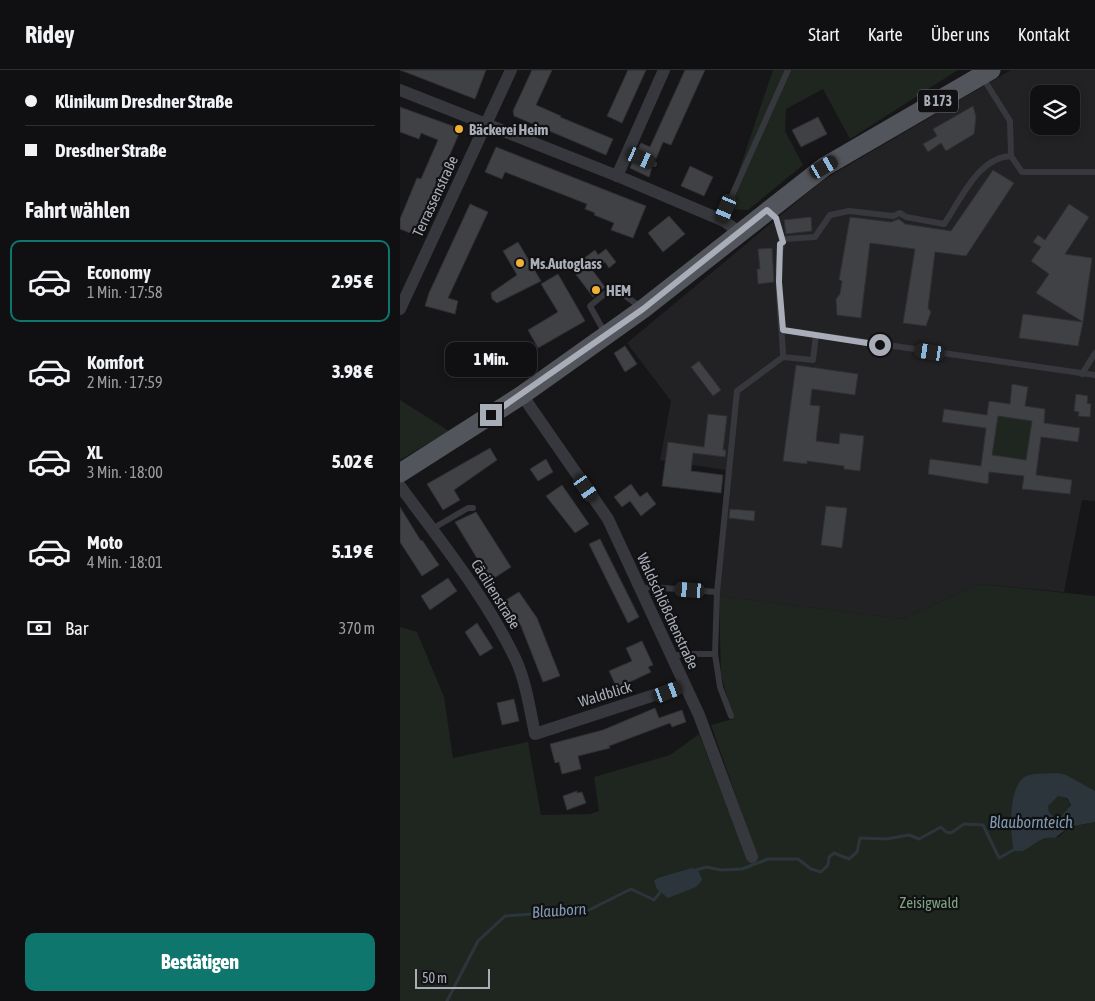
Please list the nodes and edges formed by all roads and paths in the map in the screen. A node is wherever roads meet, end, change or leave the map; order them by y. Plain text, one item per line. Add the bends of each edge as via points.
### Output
1 (511, 70) edge
2 (664, 70) edge
3 (788, 70) edge
4 (987, 73) edge
5 (400, 90) edge
6 (487, 124) junction
7 (627, 152) junction
8 (1011, 156) junction
9 (654, 164) dead end
10 (1095, 172) edge
11 (617, 176) junction
12 (767, 210) junction
13 (722, 220) junction
14 (739, 232) junction
15 (783, 242) junction
16 (400, 309) edge
17 (643, 309) junction
18 (783, 330) junction
19 (606, 335) junction
20 (816, 335) junction
21 (1095, 353) edge
22 (784, 357) junction
23 (1082, 374) junction
24 (1095, 375) edge
25 (522, 395) junction
26 (400, 473) edge
27 (400, 486) edge
28 (473, 508) dead end
29 (432, 529) junction
30 (640, 590) junction
31 (717, 592) junction
32 (715, 654) junction
33 (671, 657) junction
34 (685, 685) junction
35 (731, 716) dead end
36 (535, 734) joint
37 (752, 857) dead end

1 - 6 street, Terrassenstraße
2 - 7 street
3 - 13 lane
4 - 8 lane via 1010,121
4 - 12 main road, B 173 via 824,167
5 - 6 street
6 - 11 street
6 - 16 street, Terrassenstraße
7 - 9 lane
7 - 11 street
8 - 10 lane via 1022,172
8 - 15 lane via 993,159 981,169 944,224 900,213 894,216 849,210 830,215 815,237 785,239
11 - 13 street
12 - 14 main road, B 173
12 - 15 lane via 776,218
13 - 14 street
14 - 17 main road, B 173
15 - 18 lane via 780,244 779,282
17 - 19 main road, B 173
17 - 19 lane via 613,287 590,306
18 - 20 lane
18 - 22 lane
19 - 25 main road, B 173
20 - 22 lane via 814,360
20 - 23 lane
21 - 23 lane
22 - 31 lane via 736,391
23 - 24 lane
25 - 26 main road, B 173
25 - 30 street, Waldschlößchenstraße via 608,519
27 - 29 street, Cäcilienstraße
28 - 29 lane
29 - 36 street, Cäcilienstraße via 466,575 517,662
30 - 31 lane via 650,587
30 - 33 street, Waldschlößchenstraße
31 - 32 lane
32 - 33 lane
32 - 35 lane via 720,687
33 - 34 street, Waldschlößchenstraße
34 - 36 street, Waldblick
34 - 37 street, Waldschlößchenstraße via 714,752

